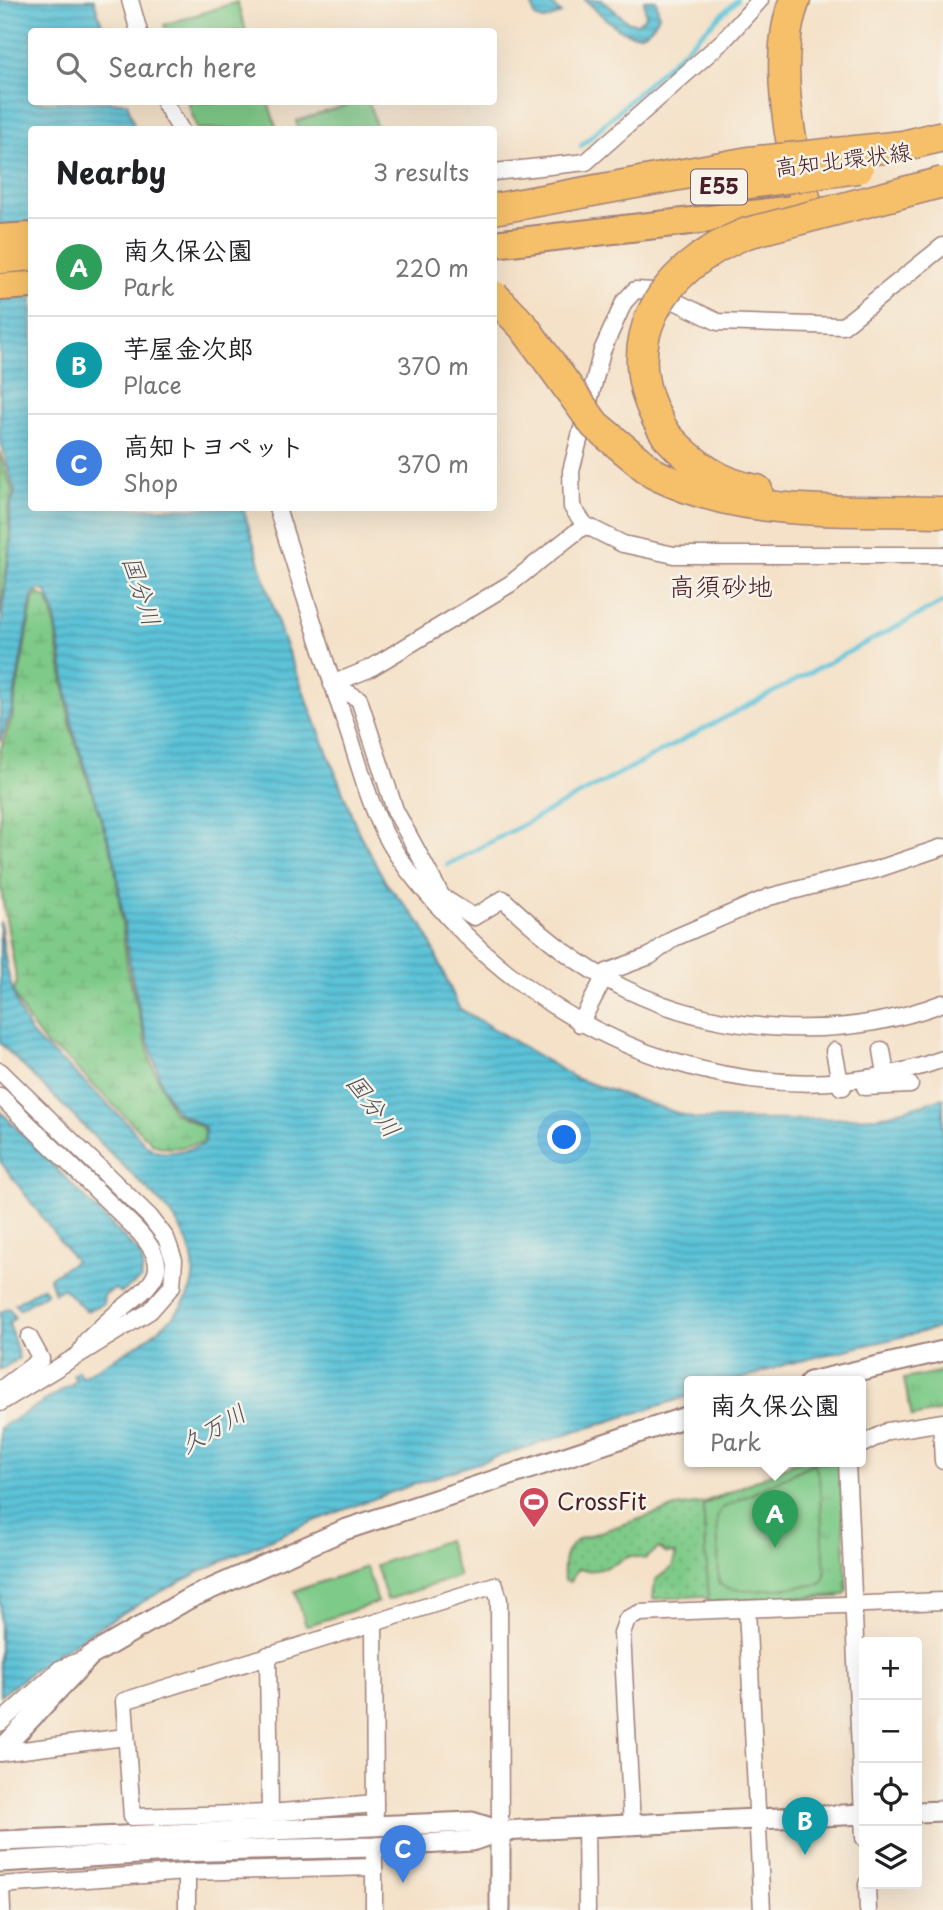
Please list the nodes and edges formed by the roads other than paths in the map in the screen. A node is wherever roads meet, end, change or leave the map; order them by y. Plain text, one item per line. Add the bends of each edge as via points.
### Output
1 (130, 0) edge
2 (760, 0) edge
3 (795, 0) edge
4 (810, 0) edge
5 (138, 28) edge
6 (163, 105) edge
7 (164, 105) edge
8 (167, 126) edge
9 (178, 126) edge
10 (943, 136) edge
11 (943, 148) edge
12 (943, 156) edge
13 (803, 165) junction
14 (497, 172) edge
15 (943, 182) edge
16 (943, 191) edge
17 (497, 201) edge
18 (808, 208) junction
19 (497, 210) edge
20 (497, 211) edge
21 (28, 236) edge
22 (0, 238) edge
23 (497, 244) edge
24 (943, 246) edge
25 (28, 255) edge
26 (0, 258) edge
27 (28, 263) edge
28 (0, 264) edge
29 (28, 285) edge
30 (0, 287) edge
31 (497, 299) edge
32 (943, 498) edge
33 (278, 511) edge
34 (943, 512) edge
35 (585, 525) junction
36 (943, 555) edge
37 (332, 684) junction
38 (943, 847) edge
39 (438, 900) junction
40 (604, 978) junction
41 (943, 1003) edge
42 (580, 1024) junction
43 (881, 1050) dead end
44 (834, 1051) dead end
45 (943, 1059) edge
46 (0, 1071) edge
47 (886, 1074) junction
48 (840, 1080) junction
49 (910, 1085) dead end
50 (0, 1096) edge
51 (29, 1337) dead end
52 (943, 1351) edge
53 (77, 1356) junction
54 (836, 1376) edge
55 (0, 1390) edge
56 (0, 1403) edge
57 (684, 1418) edge
58 (942, 1423) edge
59 (866, 1443) edge
60 (943, 1461) edge
61 (847, 1467) edge
62 (943, 1601) edge
63 (853, 1604) junction
64 (747, 1609) junction
65 (374, 1624) junction
66 (268, 1655) junction
67 (90, 1656) junction
68 (0, 1723) edge
69 (125, 1737) junction
70 (0, 1752) edge
71 (861, 1763) edge
72 (374, 1804) junction
73 (943, 1811) edge
74 (922, 1812) edge
75 (270, 1813) junction
76 (859, 1814) edge
77 (757, 1819) junction
78 (375, 1825) junction
79 (632, 1825) junction
80 (586, 1826) junction
81 (500, 1831) junction
82 (0, 1841) edge
83 (374, 1857) junction
84 (0, 1862) edge
85 (187, 1872) junction
86 (0, 1885) edge
87 (867, 1889) edge
88 (2, 1910) edge
89 (187, 1910) edge
90 (374, 1910) edge
91 (500, 1910) edge
92 (587, 1910) edge
93 (762, 1910) edge
94 (868, 1910) edge

1 - 5 street
2 - 14 street via 723,40 586,162
3 - 13 highway via 785,55
4 - 13 highway via 799,55
6 - 8 street
7 - 9 street
10 - 19 highway, bridge via 904,146 760,161
11 - 13 main road, 高知北環状線
12 - 20 highway, E55, bridge via 760,183
13 - 17 main road, 高知北環状線
13 - 18 highway
15 - 32 highway, bridge via 721,243 685,267 659,300 644,338 649,402 667,436 706,471 751,489 777,493
16 - 18 main road, 高知北環状線
18 - 23 main road, 高知北環状線
21 - 22 main road
24 - 35 street via 843,326 718,322 654,292 635,290 624,302 602,351 571,471 572,508
25 - 26 highway
27 - 28 highway
29 - 30 main road
31 - 34 highway, bridge via 524,327 595,425 653,473 699,494 749,505
33 - 37 street
35 - 36 street via 623,544 674,555
35 - 37 street via 510,584 369,668
37 - 39 street via 388,841
38 - 40 street via 769,897 674,938 650,956 607,972
39 - 40 street via 474,917 503,899 539,933
39 - 42 street via 487,957
40 - 41 street via 685,1013 775,1027 864,1024
40 - 42 street
42 - 48 street via 646,1054 704,1070 782,1081
43 - 47 street
44 - 48 street
45 - 47 street
46 - 53 street via 150,1217 172,1251 172,1286 159,1302 129,1326
47 - 48 street
48 - 49 street via 841,1087
50 - 53 street via 140,1234 155,1258 157,1271 151,1286 87,1340
51 - 55 street via 41,1359
52 - 54 street
53 - 56 street
57 - 67 street via 344,1530 188,1599
58 - 59 street via 888,1432
58 - 60 street
61 - 63 street
62 - 63 street
63 - 64 street
63 - 71 street
64 - 77 street
64 - 79 street via 640,1613 627,1619
65 - 66 street
65 - 72 street
65 - 81 street via 484,1586 498,1588
66 - 69 street via 124,1701
66 - 75 street
67 - 68 street via 60,1669
67 - 70 street
69 - 70 street
69 - 75 street via 132,1817
72 - 75 street
72 - 78 street
73 - 74 street
76 - 77 street
77 - 79 street
77 - 93 street
78 - 81 street via 472,1822
78 - 82 street
79 - 80 street
80 - 81 street
80 - 92 street
81 - 83 street via 472,1841
81 - 91 street
83 - 84 street via 173,1852
83 - 85 street
83 - 90 street
85 - 86 street
85 - 89 street
86 - 88 street
87 - 94 street

